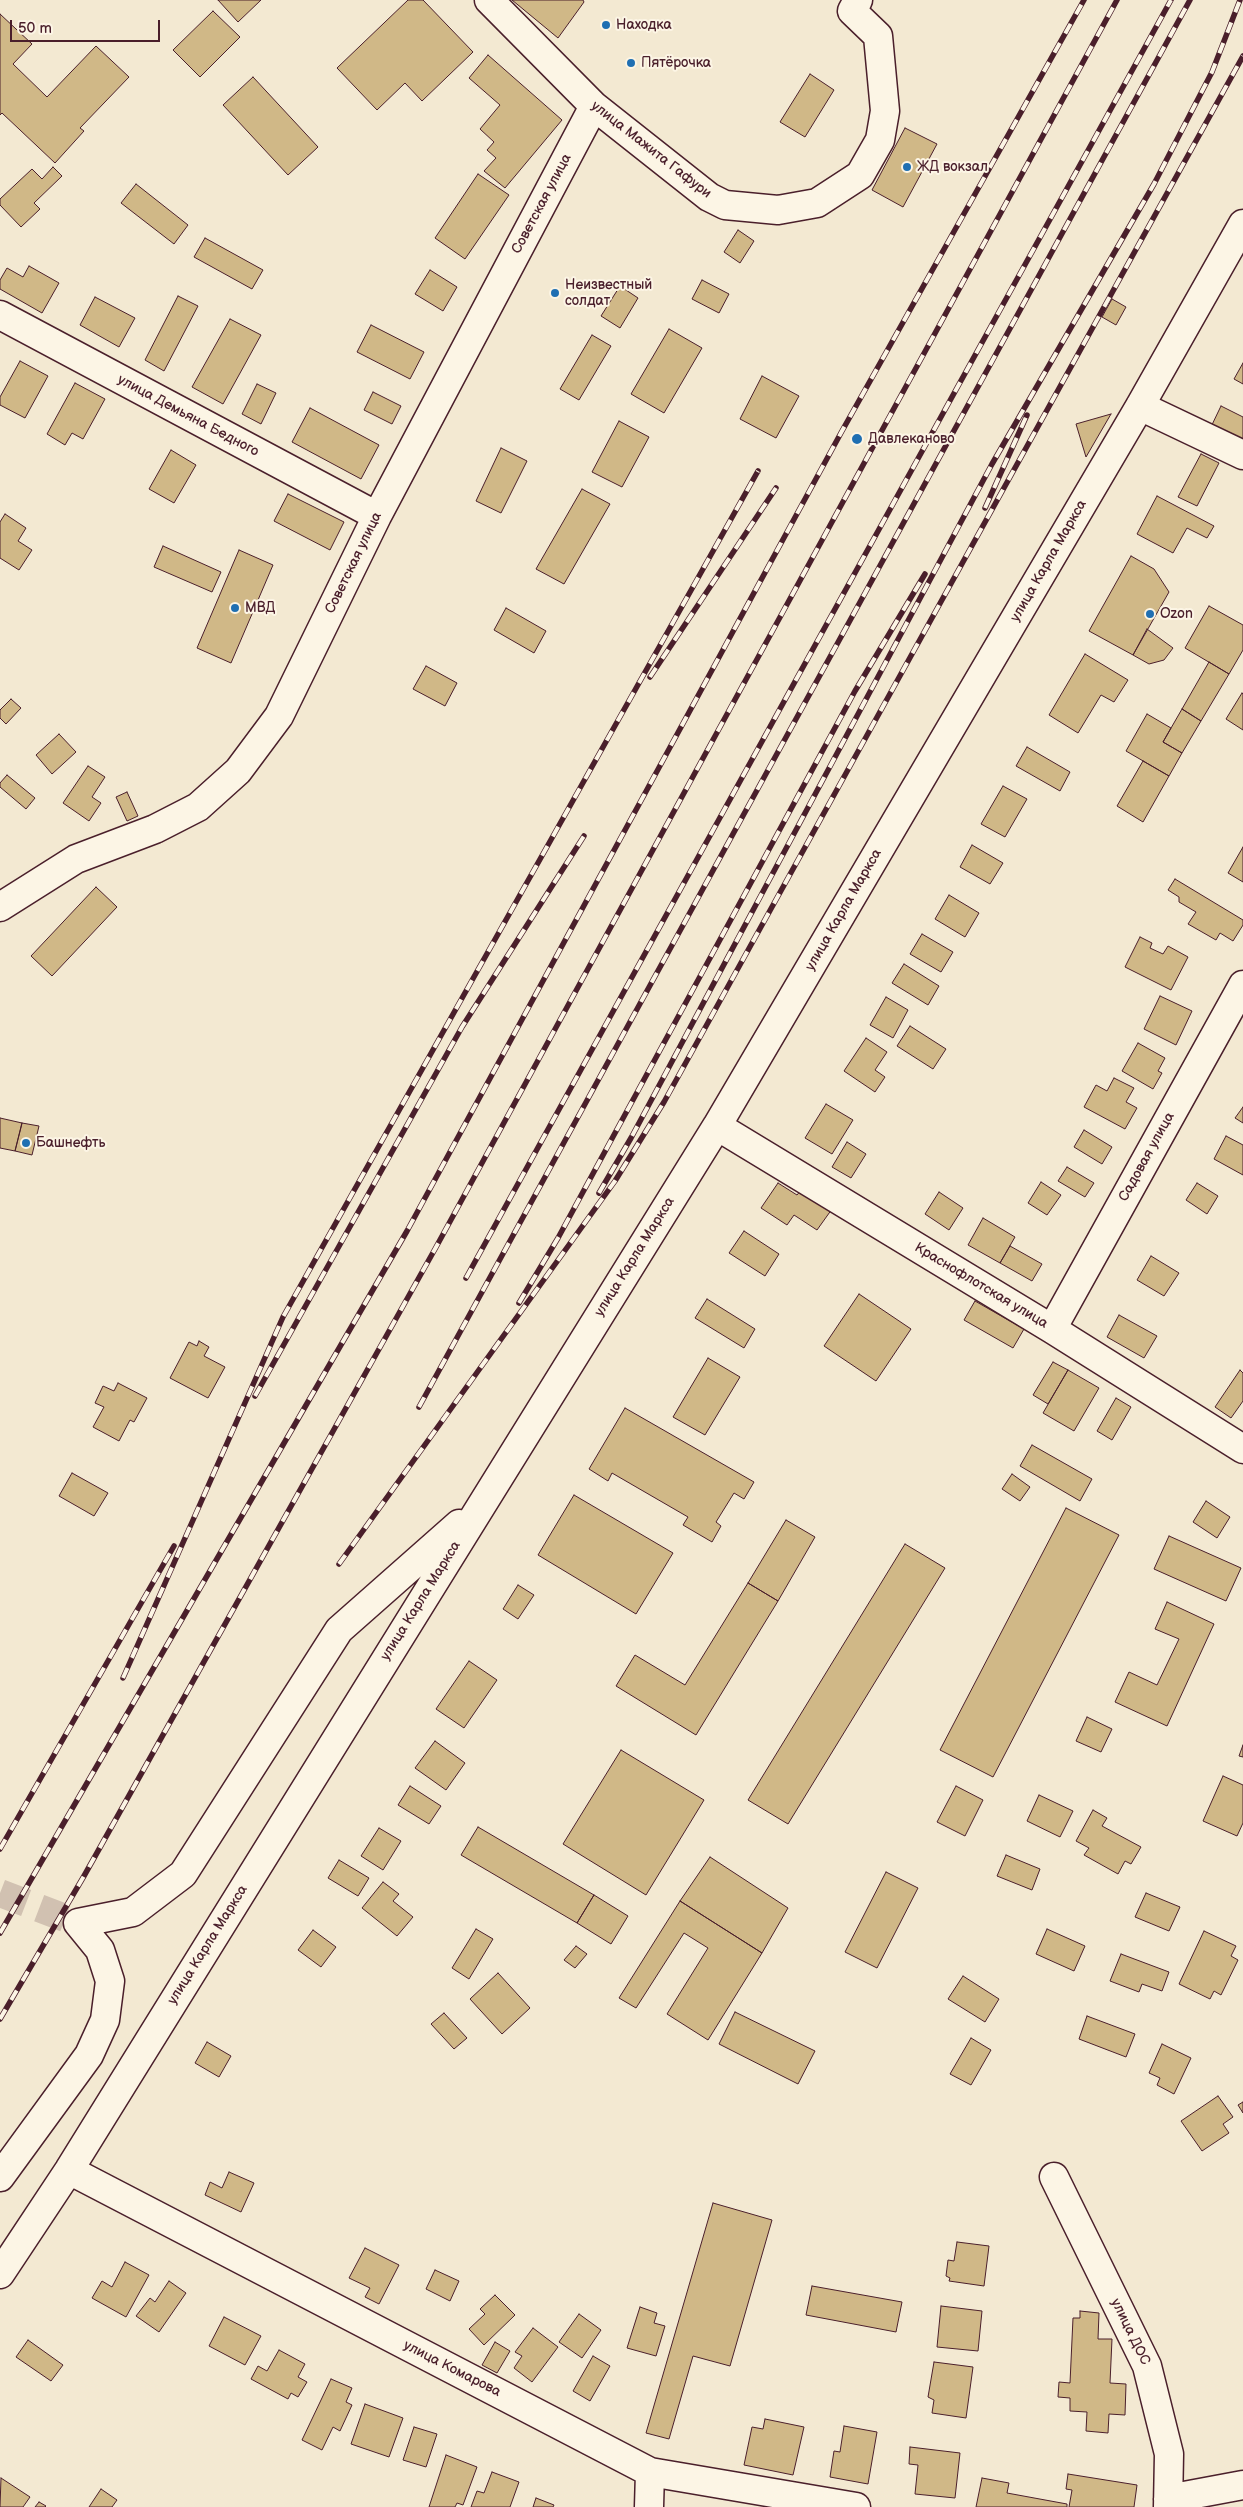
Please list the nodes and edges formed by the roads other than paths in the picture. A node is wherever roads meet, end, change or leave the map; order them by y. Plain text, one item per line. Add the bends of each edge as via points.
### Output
1 (489, 0) edge
2 (858, 0) edge
3 (594, 106) junction
4 (1243, 224) edge
5 (0, 315) edge
6 (1140, 406) junction
7 (1243, 454) edge
8 (377, 516) junction
9 (0, 907) edge
10 (1243, 984) edge
11 (717, 1126) junction
12 (1052, 1329) junction
13 (1243, 1449) edge
14 (480, 1505) junction
15 (69, 2170) junction
16 (0, 2177) edge
17 (1054, 2177) dead end
18 (0, 2274) edge
19 (650, 2472) junction
20 (1243, 2485) edge
21 (1168, 2503) edge
22 (649, 2507) edge
23 (856, 2507) edge

1 - 3 street, улица Мажита Гафури
2 - 3 street, улица Мажита Гафури via 852,11 878,36 885,111 880,140 860,175 817,204 778,210 725,205 709,197
3 - 8 street, Советская улица
4 - 6 street, улица Карла Маркса
5 - 8 street, улица Демьяна Бедного
6 - 7 street
6 - 11 street, улица Карла Маркса
8 - 9 street, Советская улица via 278,716 238,771 198,807 156,829 76,859
10 - 12 street, Садовая улица
11 - 12 street, Краснофлотская улица
11 - 14 street, улица Карла Маркса
12 - 13 street, Краснофлотская улица
14 - 15 street, улица Карла Маркса
14 - 16 street via 339,1630 183,1874 133,1912 78,1923 100,1950 110,1981 105,2020 89,2055
15 - 18 street, улица Карла Маркса
15 - 19 street, улица Комарова
17 - 21 street, улица ДОС via 1148,2366 1169,2454
19 - 22 street
19 - 23 street, улица Комарова
20 - 21 street, улица ДОС

